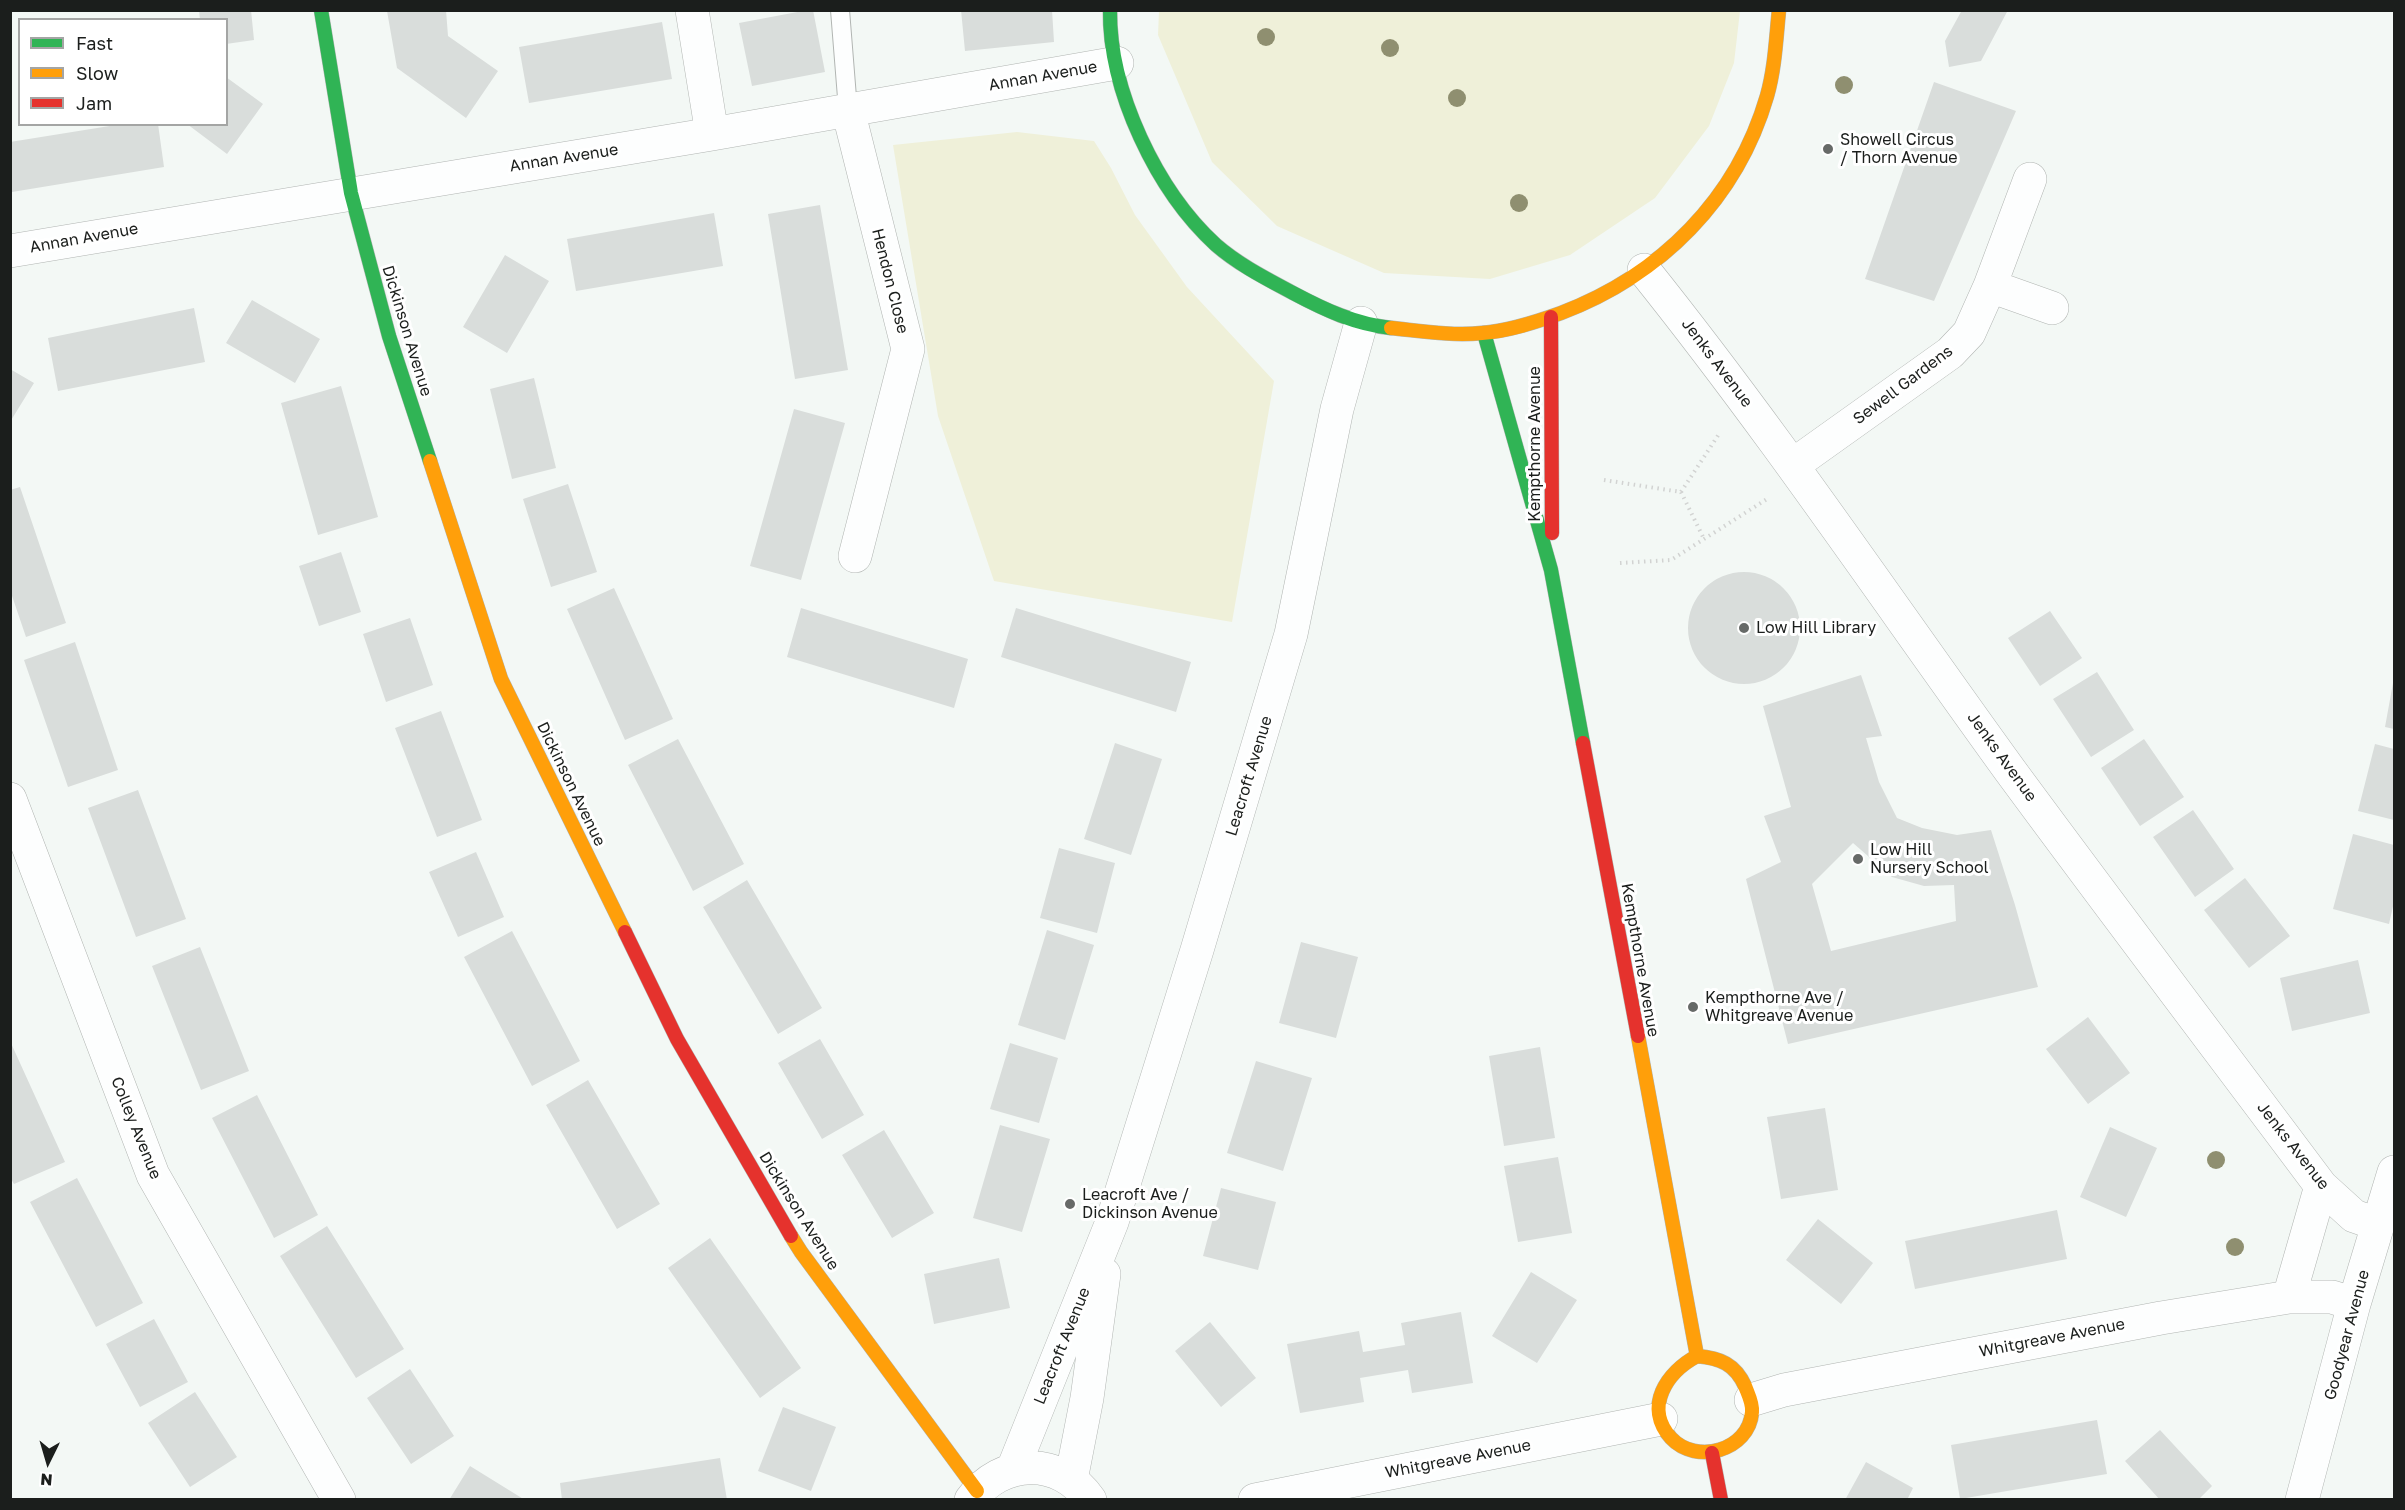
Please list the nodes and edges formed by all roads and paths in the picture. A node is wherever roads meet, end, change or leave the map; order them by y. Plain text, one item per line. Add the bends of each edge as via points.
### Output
1 (321, 10) edge
2 (692, 10) edge
3 (840, 10) edge
4 (1110, 10) edge
5 (1779, 10) edge
6 (1117, 63) junction
7 (848, 110) junction
8 (712, 134) junction
9 (2030, 179) dead end
10 (351, 193) junction
11 (10, 251) edge
12 (1644, 270) junction
13 (1990, 286) junction
14 (2052, 308) dead end
15 (1551, 317) junction
16 (1361, 323) junction
17 (1484, 333) junction
18 (1719, 434) dead end
19 (1792, 465) junction
20 (1605, 480) dead end
21 (1681, 492) junction
22 (1767, 499) dead end
23 (1704, 539) junction
24 (855, 556) dead end
25 (1620, 563) dead end
26 (1551, 570) junction
27 (10, 799) edge
28 (2394, 1172) edge
29 (2321, 1186) junction
30 (1112, 1222) junction
31 (2377, 1224) junction
32 (2289, 1297) junction
33 (2354, 1304) junction
34 (1697, 1356) junction
35 (1751, 1400) junction
36 (1660, 1419) junction
37 (1712, 1453) junction
38 (1013, 1470) junction
39 (1081, 1490) edge
40 (974, 1495) edge
41 (339, 1500) edge
42 (1255, 1500) edge
43 (1721, 1500) edge
44 (2302, 1500) edge

1 - 10 street, Dickinson Avenue
2 - 8 street
3 - 7 lane
4 - 6 street
5 - 12 street via 1764,106 1744,151 1703,218
6 - 7 street, Annan Avenue
6 - 16 street via 1148,155 1170,190 1210,239 1251,270 1302,298
7 - 8 street, Annan Avenue
7 - 24 street, Hendon Close via 908,349
8 - 10 street, Annan Avenue
9 - 13 street, Sewell Gardens
10 - 11 street, Annan Avenue
10 - 40 street, Dickinson Avenue via 389,336 501,679 677,1038 801,1252
12 - 15 street via 1594,299
12 - 19 street, Jenks Avenue
13 - 14 street
13 - 19 street, Sewell Gardens via 1969,333 1950,353
15 - 17 street
15 - 26 street, Kempthorne Avenue
16 - 17 street via 1429,332
16 - 30 street, Leacroft Avenue via 1337,409 1291,634
17 - 26 street, Kempthorne Avenue
18 - 21 path
19 - 29 street, Jenks Avenue via 2009,768
20 - 21 path
21 - 23 path
22 - 23 path
23 - 25 path via 1671,560
26 - 34 street, Kempthorne Avenue
27 - 41 street, Colley Avenue via 153,1175
28 - 31 street, Goodyear Avenue
29 - 31 street, Jenks Avenue via 2354,1216
29 - 32 street
30 - 38 street, Leacroft Avenue
30 - 39 street, Leacroft Avenue via 1087,1398
31 - 33 street, Goodyear Avenue
32 - 33 street, Whitgreave Avenue via 2332,1297
32 - 35 street, Whitgreave Avenue via 2111,1327 1784,1390
33 - 44 street, Goodyear Avenue
34 - 35 street via 1725,1360 1734,1366
34 - 36 street via 1674,1368 1667,1378 1661,1389
35 - 37 street via 1752,1416 1743,1434
36 - 37 street via 1679,1447 1702,1455
36 - 42 street, Whitgreave Avenue
37 - 43 street
38 - 39 street via 1048,1469
38 - 40 street via 998,1474

